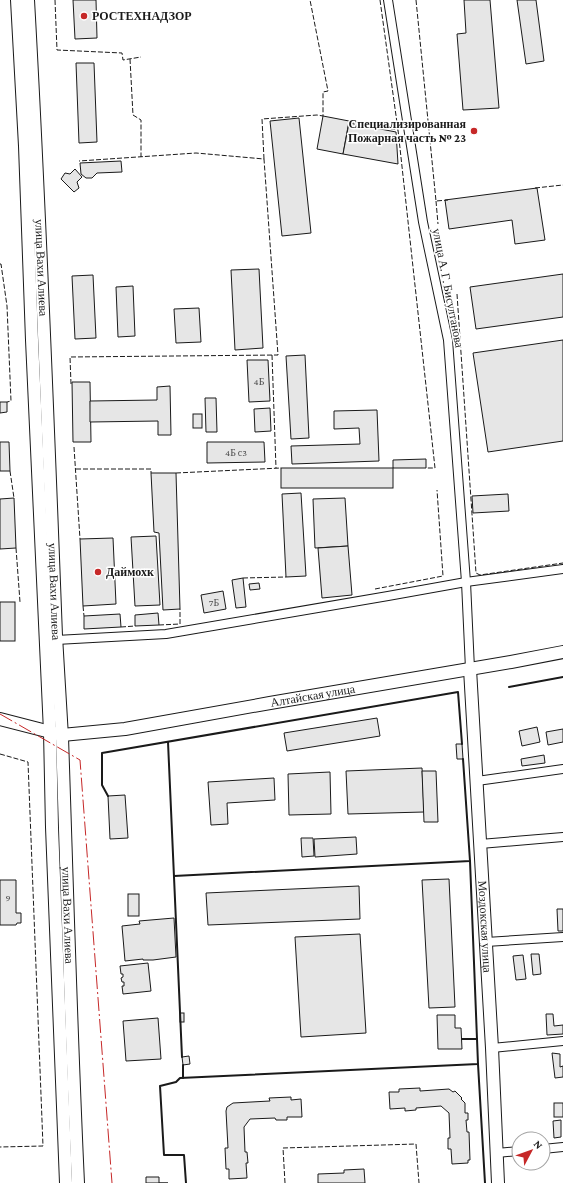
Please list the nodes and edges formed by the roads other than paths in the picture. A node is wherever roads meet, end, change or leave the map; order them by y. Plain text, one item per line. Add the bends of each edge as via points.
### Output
1 (17, 0) edge
2 (28, 0) edge
3 (388, 0) edge
4 (563, 569) edge
5 (466, 582) junction
6 (56, 640) junction
7 (563, 652) edge
8 (470, 669) junction
9 (0, 719) edge
10 (50, 732) junction
11 (62, 735) junction
12 (563, 769) edge
13 (477, 781) junction
14 (563, 837) edge
15 (480, 844) junction
16 (563, 937) edge
17 (486, 942) junction
18 (563, 1041) edge
19 (492, 1048) junction
20 (563, 1147) edge
21 (551, 1148) edge
22 (511, 1152) edge
23 (497, 1153) junction
24 (66, 1183) edge
25 (78, 1183) edge
26 (498, 1183) edge

1 - 10 main road, улица Вахи Алиева
2 - 6 main road, улица Вахи Алиева via 44,310
3 - 5 street, улица А. Г. Бисултанова via 423,222 448,340
4 - 5 street
5 - 6 street via 166,634
5 - 8 street, улица А. Г. Бисултанова
6 - 11 main road, улица Вахи Алиева
7 - 8 main road, Алтайская улица
8 - 11 main road, Алтайская улица via 125,729
8 - 13 main road, Моздокская улица
9 - 10 main road, Алтайская улица
10 - 11 main road, Алтайская улица
10 - 24 main road, улица Вахи Алиева
11 - 25 main road, улица Вахи Алиева
12 - 13 street
13 - 15 main road, Моздокская улица
14 - 15 street
15 - 17 main road, Моздокская улица
16 - 17 street
17 - 19 main road, Моздокская улица
18 - 19 street
19 - 23 main road, Моздокская улица
20 - 21 street
22 - 23 street
23 - 26 main road, Моздокская улица

